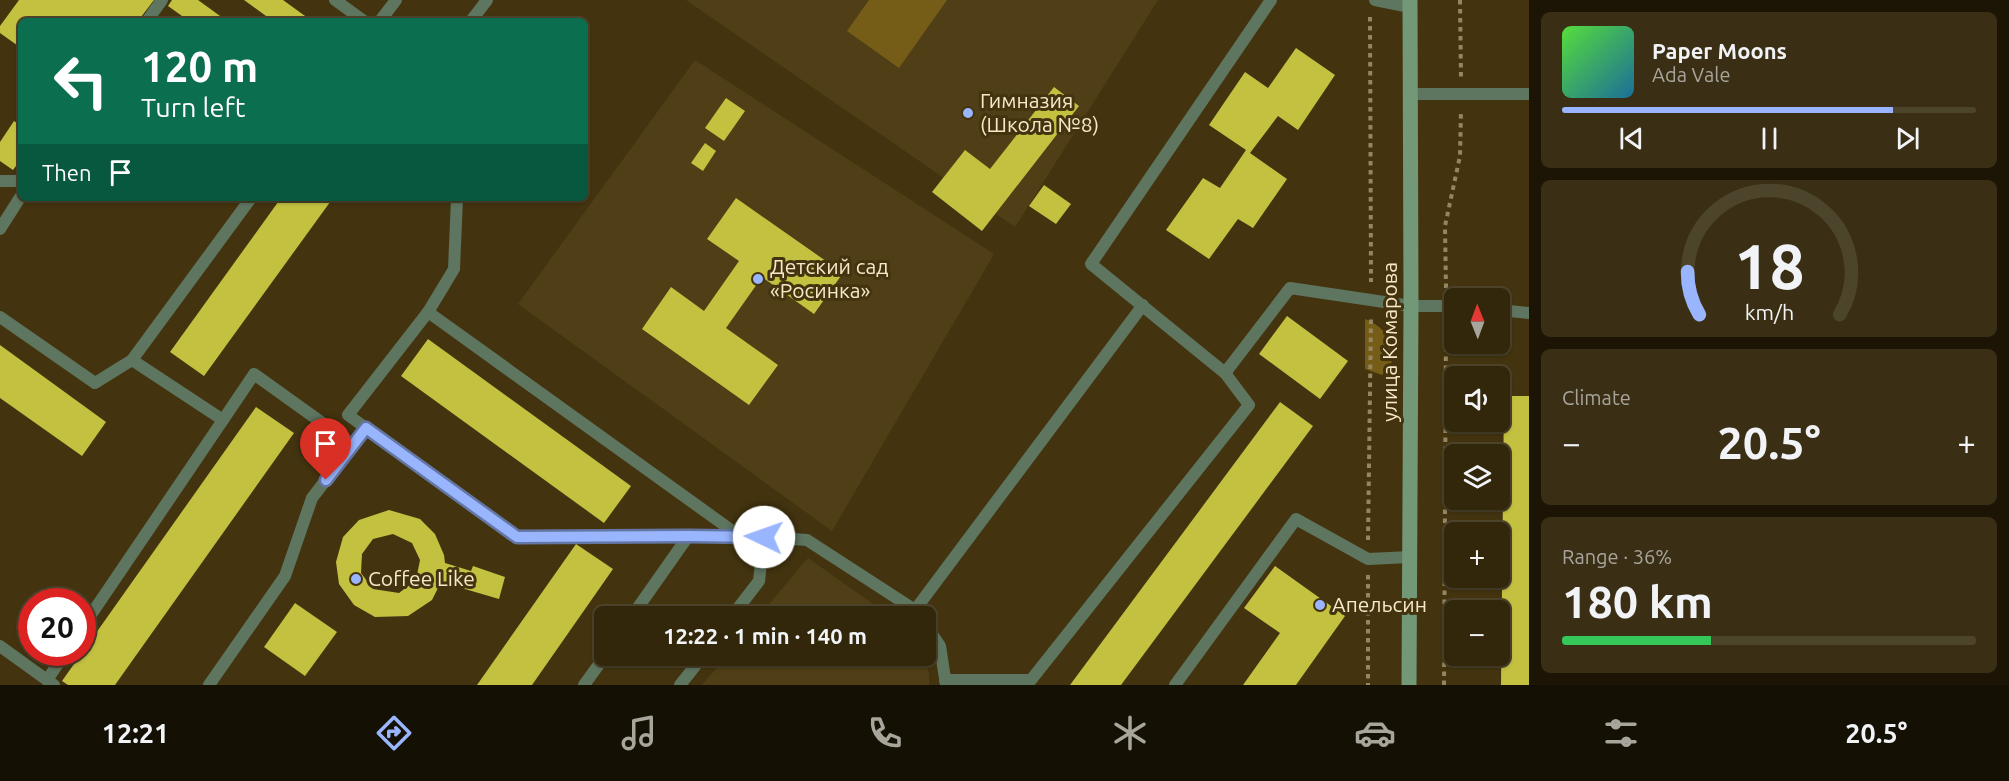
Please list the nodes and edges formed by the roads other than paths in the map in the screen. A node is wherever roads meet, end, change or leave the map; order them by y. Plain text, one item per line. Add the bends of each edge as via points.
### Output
1 (162, 0) edge
2 (335, 0) edge
3 (396, 0) edge
4 (486, 0) edge
5 (1271, 0) edge
6 (1375, 0) edge
7 (1410, 4) edge
8 (149, 18) edge
9 (360, 18) edge
10 (382, 18) edge
11 (473, 18) edge
12 (1411, 94) junction
13 (1529, 94) edge
14 (0, 181) edge
15 (18, 181) edge
16 (18, 201) edge
17 (249, 201) edge
18 (457, 201) edge
19 (0, 229) edge
20 (1143, 305) junction
21 (1444, 305) edge
22 (1411, 306) junction
23 (1510, 311) edge
24 (428, 312) junction
25 (1529, 313) edge
26 (0, 317) edge
27 (132, 360) junction
28 (1225, 374) junction
29 (223, 420) junction
30 (366, 428) junction
31 (353, 445) junction
32 (689, 536) junction
33 (738, 536) junction
34 (764, 537) junction
35 (1410, 557) junction
36 (639, 606) edge
37 (740, 606) edge
38 (907, 606) edge
39 (923, 606) edge
40 (96, 607) edge
41 (936, 640) edge
42 (0, 646) edge
43 (59, 666) edge
44 (598, 666) edge
45 (695, 666) edge
46 (50, 683) edge
47 (946, 683) edge
48 (209, 685) edge
49 (584, 685) edge
50 (680, 685) edge
51 (1175, 685) edge
52 (1409, 685) edge

1 - 8 lane
2 - 9 lane
3 - 10 lane
4 - 11 lane
5 - 20 lane via 1091,264
6 - 7 lane
7 - 12 street, улица Комарова
12 - 13 lane
12 - 22 street, улица Комарова
14 - 15 lane
16 - 19 lane
17 - 27 lane
18 - 24 lane via 454,269
20 - 28 lane
20 - 39 lane
21 - 22 lane
22 - 28 lane via 1290,288
22 - 35 street, улица Комарова
23 - 25 lane
24 - 30 lane via 348,415
24 - 33 lane
26 - 27 lane via 94,383
27 - 29 lane
28 - 47 lane via 1249,405 1031,680
29 - 31 lane via 254,374
29 - 40 lane
30 - 31 lane
30 - 32 lane via 517,537
31 - 48 lane via 312,498 285,576
32 - 33 lane
32 - 36 lane
33 - 34 lane
34 - 37 lane via 759,581
34 - 38 lane via 807,540
35 - 51 lane via 1368,559 1296,519
35 - 52 street, улица Комарова
41 - 47 lane
42 - 46 lane
43 - 46 lane
44 - 49 lane
45 - 50 lane

